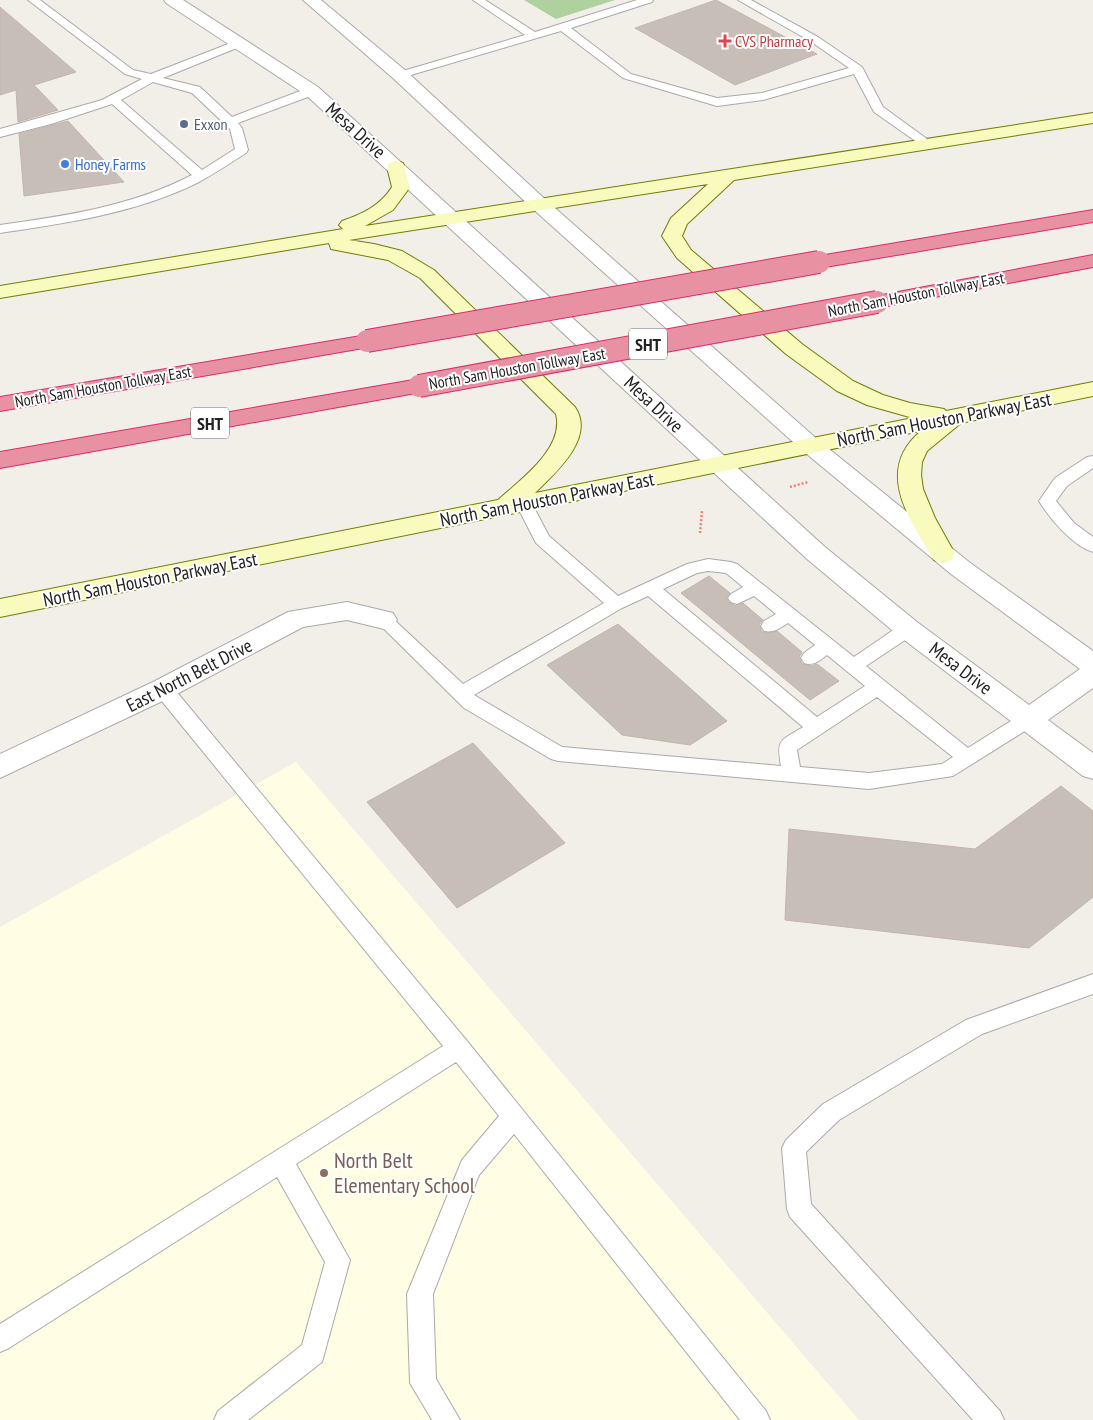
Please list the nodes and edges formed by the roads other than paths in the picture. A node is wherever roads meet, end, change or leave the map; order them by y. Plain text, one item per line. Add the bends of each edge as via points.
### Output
1 (33, 0) edge
2 (172, 0) edge
3 (311, 0) edge
4 (478, 0) edge
5 (648, 0) edge
6 (743, 0) edge
7 (563, 27) junction
8 (534, 36) junction
9 (240, 43) junction
10 (858, 70) junction
11 (400, 75) junction
12 (152, 78) junction
13 (312, 90) junction
14 (113, 99) junction
15 (1093, 118) edge
16 (230, 122) junction
17 (0, 133) edge
18 (928, 144) junction
19 (396, 167) junction
20 (200, 175) junction
21 (727, 176) junction
22 (540, 205) junction
23 (1093, 216) edge
24 (453, 218) junction
25 (0, 229) edge
26 (275, 246) junction
27 (1093, 261) edge
28 (0, 292) edge
29 (1093, 389) edge
30 (0, 404) edge
31 (956, 416) junction
32 (810, 445) junction
33 (0, 460) edge
34 (1093, 461) edge
35 (720, 465) junction
36 (514, 504) junction
37 (1093, 546) edge
38 (943, 554) junction
39 (650, 588) junction
40 (755, 588) junction
41 (736, 598) dead end
42 (616, 604) junction
43 (0, 608) edge
44 (789, 614) junction
45 (384, 620) joint
46 (770, 626) dead end
47 (908, 628) junction
48 (828, 646) junction
49 (810, 658) dead end
50 (1093, 665) edge
51 (853, 666) junction
52 (1093, 674) edge
53 (878, 687) junction
54 (163, 689) junction
55 (461, 694) junction
56 (1029, 719) junction
57 (816, 727) junction
58 (968, 758) junction
59 (0, 767) edge
60 (1093, 768) edge
61 (792, 774) junction
62 (1093, 984) edge
63 (459, 1048) junction
64 (514, 1116) junction
65 (281, 1161) junction
66 (0, 1339) edge
67 (226, 1420) edge
68 (448, 1420) edge
69 (758, 1420) edge
70 (990, 1420) edge

1 - 12 lane via 129,72
2 - 9 street, Mesa Drive
3 - 11 street
4 - 8 lane
5 - 7 lane
6 - 10 lane via 814,39
7 - 8 lane
7 - 10 lane via 627,76 717,102 763,96
8 - 11 lane
9 - 12 lane
9 - 13 street, Mesa Drive
10 - 18 lane via 878,109
11 - 22 street
12 - 14 lane
12 - 16 lane via 196,90
13 - 16 lane
13 - 19 street, Mesa Drive
14 - 17 lane
14 - 20 lane
15 - 18 main road
16 - 20 lane via 236,128 242,150
18 - 21 main road
19 - 24 street, Mesa Drive
19 - 26 main road via 401,187 386,208 359,222
20 - 25 lane via 116,208
21 - 22 main road
21 - 31 main road via 678,222 672,236 684,254 794,349 845,386 908,410
22 - 24 main road
22 - 32 street
23 - 30 highway, North Sam Houston Tollway East, bridge
24 - 26 main road
24 - 35 street, Mesa Drive
26 - 28 main road
26 - 36 main road via 324,244 378,250 396,254 413,263 567,412 570,428 561,447
27 - 33 highway, North Sam Houston Tollway East / SHT, bridge
29 - 31 main road, North Sam Houston Parkway East
31 - 32 main road, North Sam Houston Parkway East
31 - 38 main road via 932,432 914,452 910,467 912,495 922,520
32 - 35 main road, North Sam Houston Parkway East
32 - 38 street
34 - 37 lane via 1061,482 1046,502 1068,527
35 - 36 main road, North Sam Houston Parkway East
35 - 47 street, Mesa Drive via 816,553
36 - 42 lane via 542,539
36 - 43 main road, North Sam Houston Parkway East
38 - 50 street
39 - 40 lane via 693,568 708,566 731,568
39 - 42 lane
39 - 57 lane via 700,619 734,647 773,680
40 - 41 lane
40 - 44 lane
42 - 55 lane
44 - 46 lane
44 - 48 lane
45 - 54 street, East North Belt Drive via 347,611 297,619
45 - 55 lane
47 - 51 lane
47 - 56 street, Mesa Drive
48 - 49 lane
48 - 51 lane
51 - 53 lane
52 - 56 street
53 - 57 lane
53 - 58 lane
54 - 59 street, East North Belt Drive
54 - 63 lane
55 - 61 lane via 471,704 558,754
56 - 58 lane
56 - 60 street, Mesa Drive
57 - 61 lane via 787,746
58 - 61 lane via 946,771 869,781
62 - 70 lane via 974,1027 831,1112 794,1148 799,1209
63 - 64 lane
63 - 65 lane
64 - 68 lane via 470,1168 420,1294 423,1383
64 - 69 lane
65 - 66 lane
65 - 67 lane via 338,1260 313,1353

